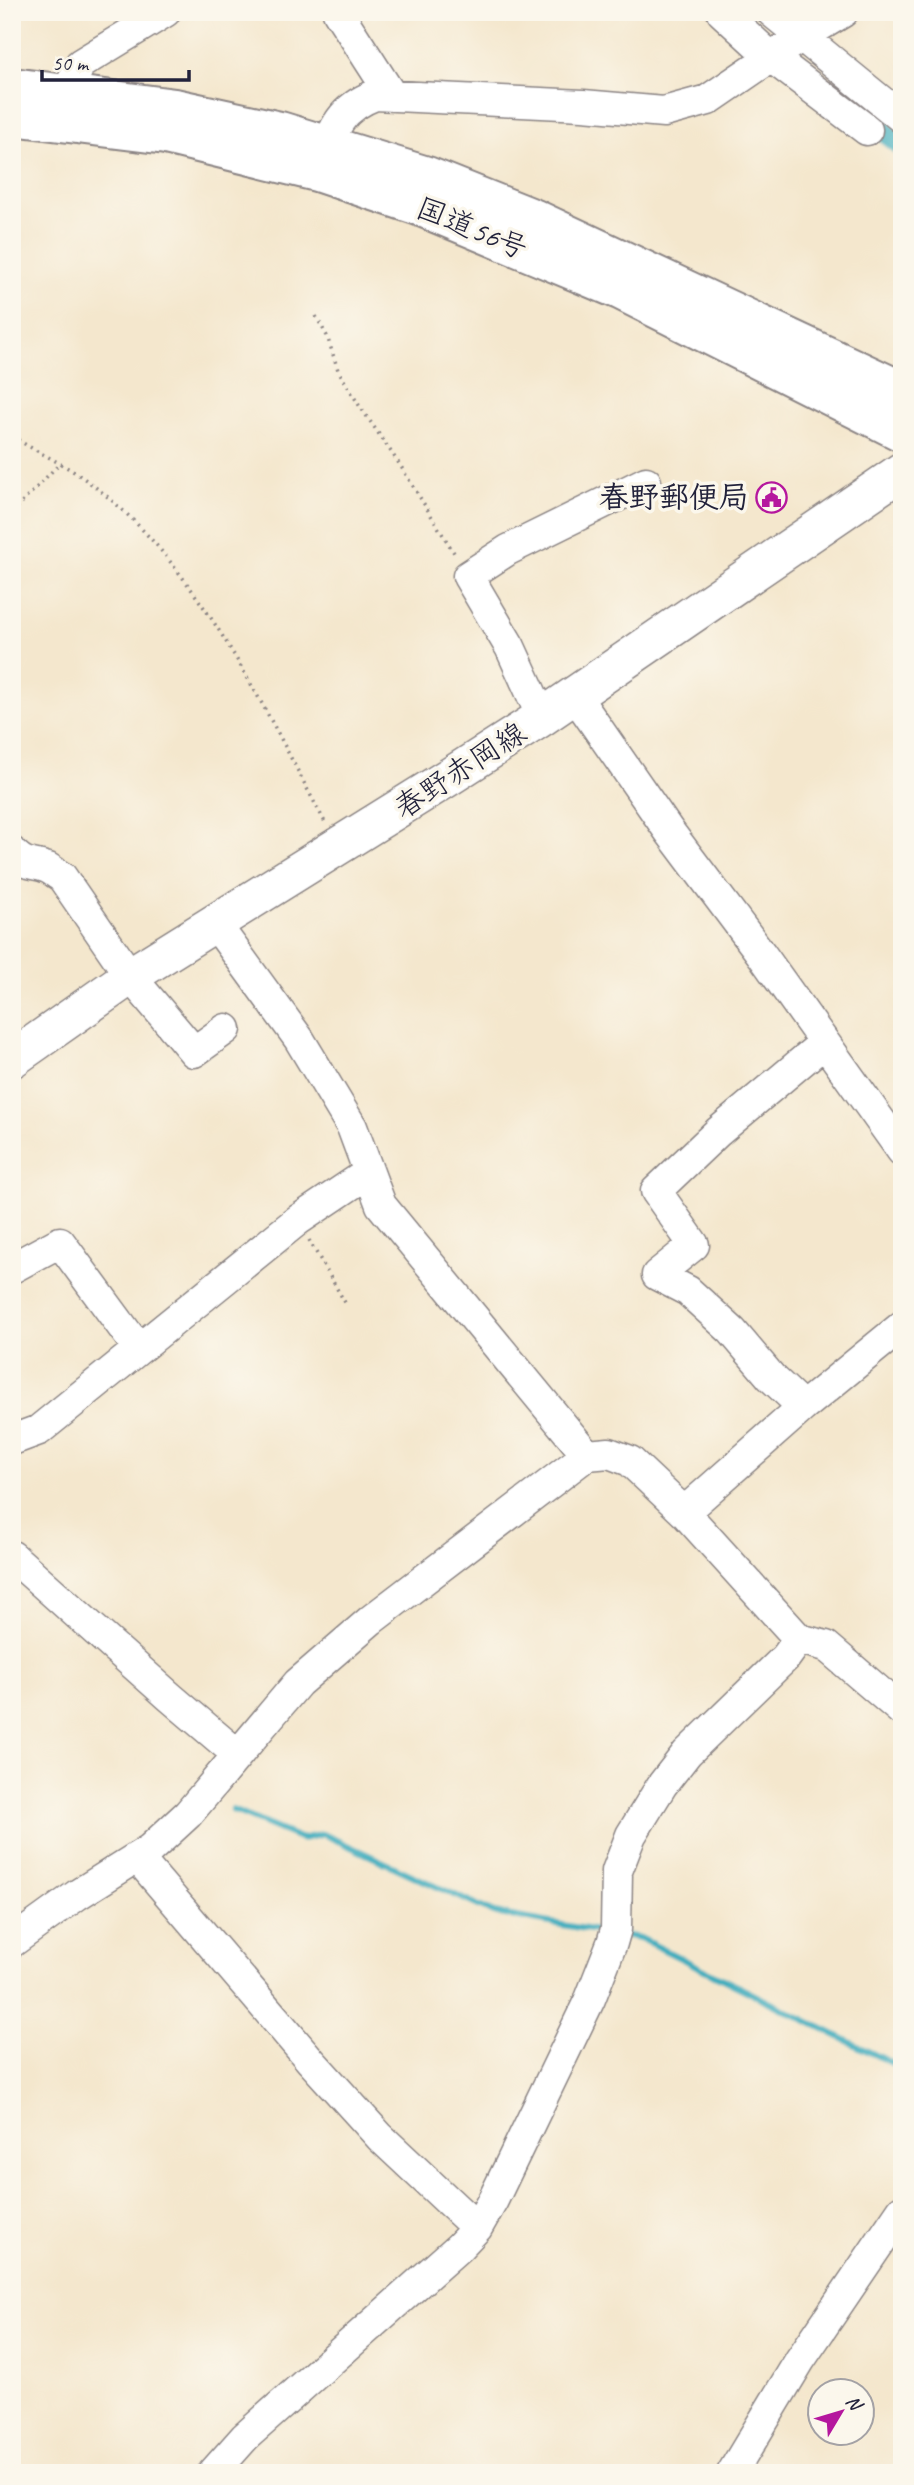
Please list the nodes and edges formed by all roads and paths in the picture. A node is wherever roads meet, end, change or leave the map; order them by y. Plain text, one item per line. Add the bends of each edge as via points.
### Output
1 (165, 12) edge
2 (338, 12) edge
3 (722, 12) edge
4 (772, 12) edge
5 (843, 12) edge
6 (786, 47) junction
7 (12, 87) edge
8 (66, 94) junction
9 (392, 96) junction
10 (12, 116) edge
11 (902, 118) edge
12 (867, 130) dead end
13 (323, 158) junction
14 (316, 316) dead end
15 (902, 391) edge
16 (902, 432) edge
17 (12, 436) edge
18 (59, 464) junction
19 (897, 481) edge
20 (646, 482) dead end
21 (12, 513) edge
22 (468, 576) junction
23 (574, 694) junction
24 (542, 717) junction
25 (339, 846) junction
26 (12, 852) edge
27 (214, 922) junction
28 (130, 976) junction
29 (226, 1029) dead end
30 (824, 1043) junction
31 (12, 1059) edge
32 (902, 1151) edge
33 (368, 1172) junction
34 (298, 1220) junction
35 (12, 1268) edge
36 (346, 1306) dead end
37 (902, 1326) edge
38 (138, 1348) junction
39 (803, 1407) junction
40 (12, 1440) edge
41 (587, 1455) junction
42 (684, 1512) junction
43 (12, 1556) edge
44 (799, 1639) junction
45 (902, 1711) edge
46 (237, 1754) junction
47 (137, 1857) junction
48 (12, 1942) edge
49 (902, 2210) edge
50 (477, 2228) junction
51 (213, 2473) edge
52 (732, 2473) edge

1 - 8 street via 80,64
2 - 9 street
3 - 6 street
4 - 6 street
5 - 6 street
6 - 9 street via 708,100 664,112
6 - 11 street
6 - 12 street
7 - 8 highway, 国道56号
8 - 13 highway, 国道56号 via 175,108
9 - 13 street via 375,95 356,102 339,120
10 - 13 highway, 国道56号
13 - 15 highway, 国道56号 via 427,176 535,219
13 - 16 highway, 国道56号 via 419,206 620,290
14 - 22 path via 338,370
17 - 18 path
18 - 21 path
18 - 25 path via 125,513 205,608
19 - 23 main road, 春野赤岡線
20 - 22 street via 508,550
22 - 24 street via 510,647
23 - 24 main road, 春野赤岡線
23 - 30 street
24 - 25 main road, 春野赤岡線
25 - 27 main road, 春野赤岡線
26 - 28 street via 21,861 62,877
27 - 28 main road, 春野赤岡線
27 - 33 street via 299,1039 352,1126
28 - 29 street via 194,1052
28 - 31 main road, 春野赤岡線
30 - 32 street
30 - 39 street via 656,1191 694,1245 657,1275 688,1291 706,1307
33 - 34 street
33 - 41 street via 381,1205
34 - 36 path
34 - 38 street
35 - 38 street via 60,1242
37 - 39 street
38 - 40 street via 39,1430
39 - 42 street
41 - 42 street via 609,1453 630,1461
41 - 46 street via 361,1629 298,1683
42 - 44 street
43 - 46 street
44 - 45 street via 826,1646
44 - 50 street via 687,1753 631,1835 617,1871 614,1936 590,1999
46 - 47 street via 188,1814
47 - 48 street
47 - 50 street via 311,2062
49 - 52 street via 800,2360
50 - 51 street via 245,2437

